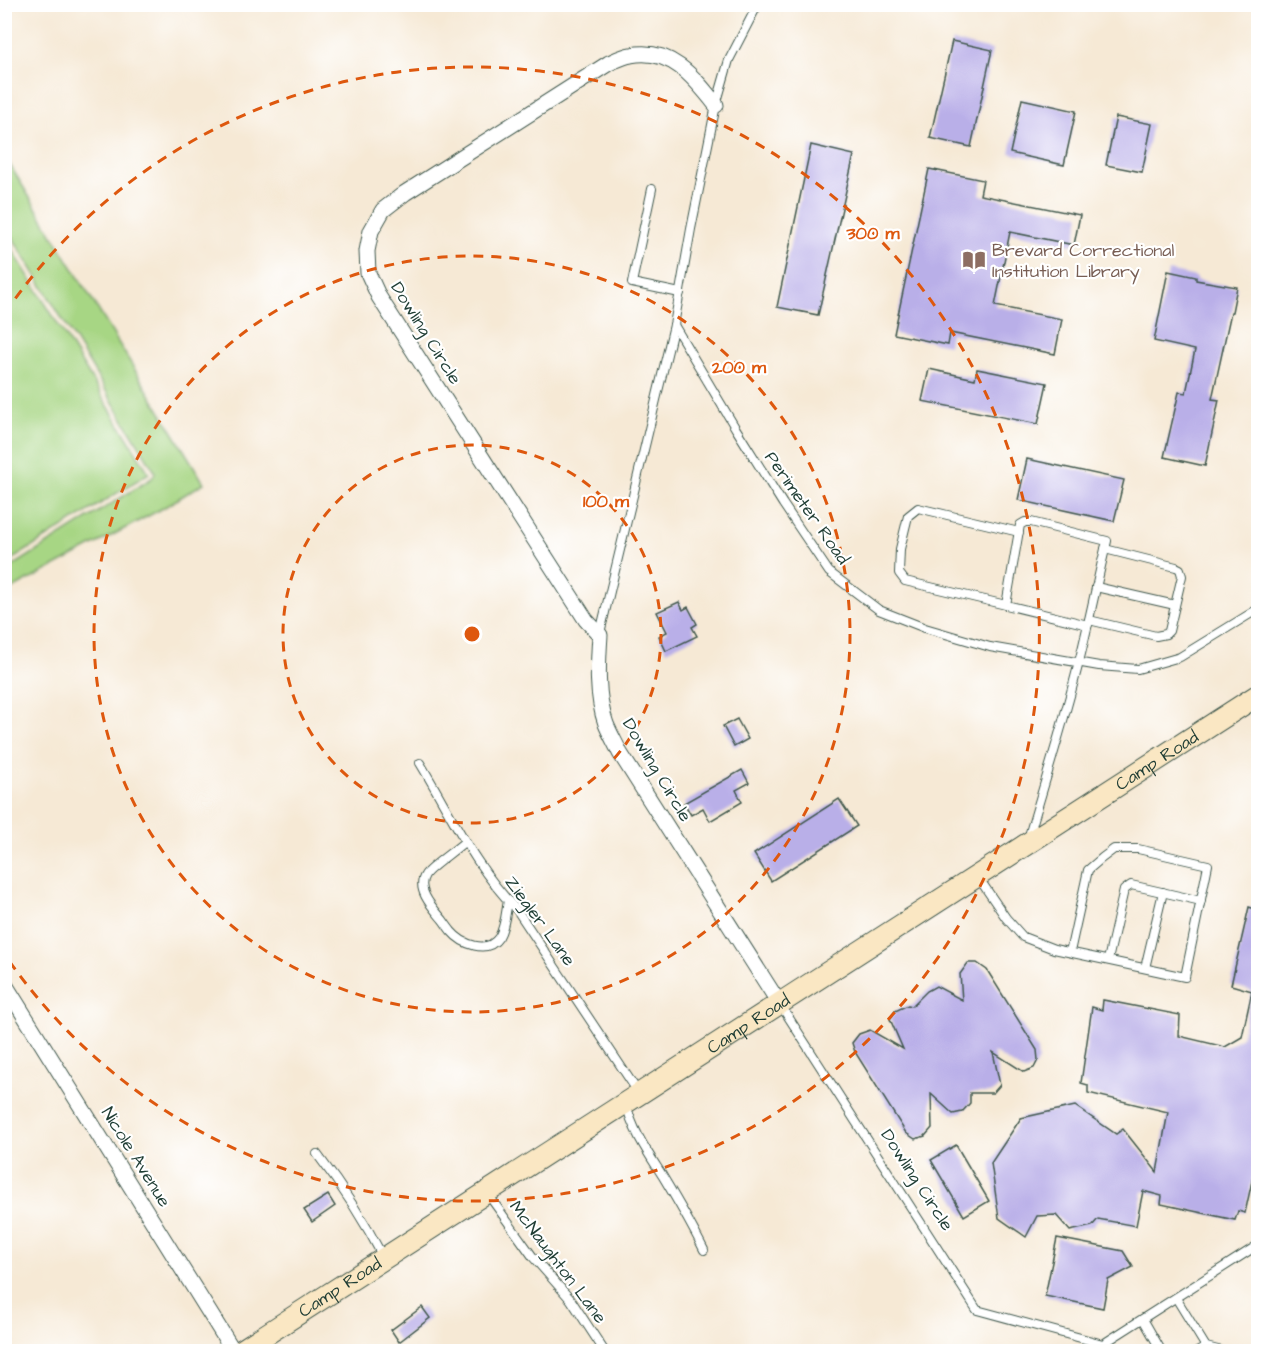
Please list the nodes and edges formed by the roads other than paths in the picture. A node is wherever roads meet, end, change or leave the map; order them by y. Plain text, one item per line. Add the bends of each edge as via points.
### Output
1 (758, 4) edge
2 (716, 105) junction
3 (652, 189) dead end
4 (680, 293) junction
5 (674, 325) junction
6 (1019, 532) junction
7 (1105, 549) junction
8 (1096, 587) junction
9 (1006, 605) junction
10 (1175, 605) junction
11 (1258, 609) edge
12 (1088, 622) junction
13 (600, 635) junction
14 (1079, 662) junction
15 (1258, 695) edge
16 (420, 764) dead end
17 (464, 842) junction
18 (1028, 843) junction
19 (977, 876) junction
20 (1163, 892) junction
21 (508, 900) junction
22 (1201, 901) junction
23 (1070, 952) junction
24 (1108, 960) junction
25 (1145, 968) junction
26 (4, 983) edge
27 (779, 1003) junction
28 (632, 1098) junction
29 (317, 1154) dead end
30 (486, 1192) junction
31 (1258, 1245) edge
32 (704, 1250) dead end
33 (383, 1258) junction
34 (1176, 1298) junction
35 (1143, 1319) junction
36 (1208, 1349) edge
37 (234, 1352) edge
38 (239, 1352) edge
39 (605, 1352) edge
40 (1162, 1352) edge
41 (1197, 1352) edge
42 (1226, 1352) edge

1 - 2 lane via 729,60
2 - 4 lane
2 - 13 street, Dowling Circle via 697,80 667,57 631,55 609,63 383,210 371,231 366,251 368,273 379,297 586,620
3 - 4 lane via 632,283
4 - 5 lane
5 - 13 lane
5 - 14 lane, Perimeter Road via 829,572 879,610 925,628 990,647
6 - 7 lane via 1020,525 1031,522 1107,541
6 - 9 lane
6 - 9 lane via 918,508 908,516 900,549 898,573 905,581
7 - 8 lane
7 - 10 lane via 1180,569
8 - 10 lane
8 - 12 lane
9 - 12 lane
10 - 12 lane via 1169,630 1161,636
11 - 14 lane, Perimeter Road via 1180,657 1138,669
12 - 14 lane
13 - 27 street, Dowling Circle via 600,695 606,722 620,753
14 - 18 lane
15 - 18 street, Camp Road
16 - 17 lane, Ziegler Lane
17 - 21 lane, Ziegler Lane
17 - 21 lane via 425,875 422,885 431,906 452,932 478,947 489,945 498,937
18 - 19 street, Camp Road
19 - 23 lane via 1023,937
19 - 27 street, Camp Road
20 - 22 lane
20 - 24 lane via 1131,885 1124,890
20 - 25 lane
21 - 28 lane, Ziegler Lane
22 - 23 lane via 1208,865 1138,849 1114,849 1088,870
22 - 25 lane via 1185,977
23 - 24 lane
24 - 25 lane
26 - 37 street, Nicole Avenue
27 - 28 street, Camp Road
27 - 35 lane, Dowling Circle via 977,1310 1103,1344
28 - 30 street, Camp Road
28 - 32 lane, Ziegler Lane via 628,1115
29 - 33 lane via 350,1199
30 - 33 street, Camp Road
30 - 39 lane, McNaughton Lane via 533,1257 571,1300
31 - 34 lane, Dowling Circle
33 - 38 street, Camp Road
34 - 35 lane, Dowling Circle
34 - 36 lane
35 - 40 lane
36 - 41 lane
36 - 42 lane

